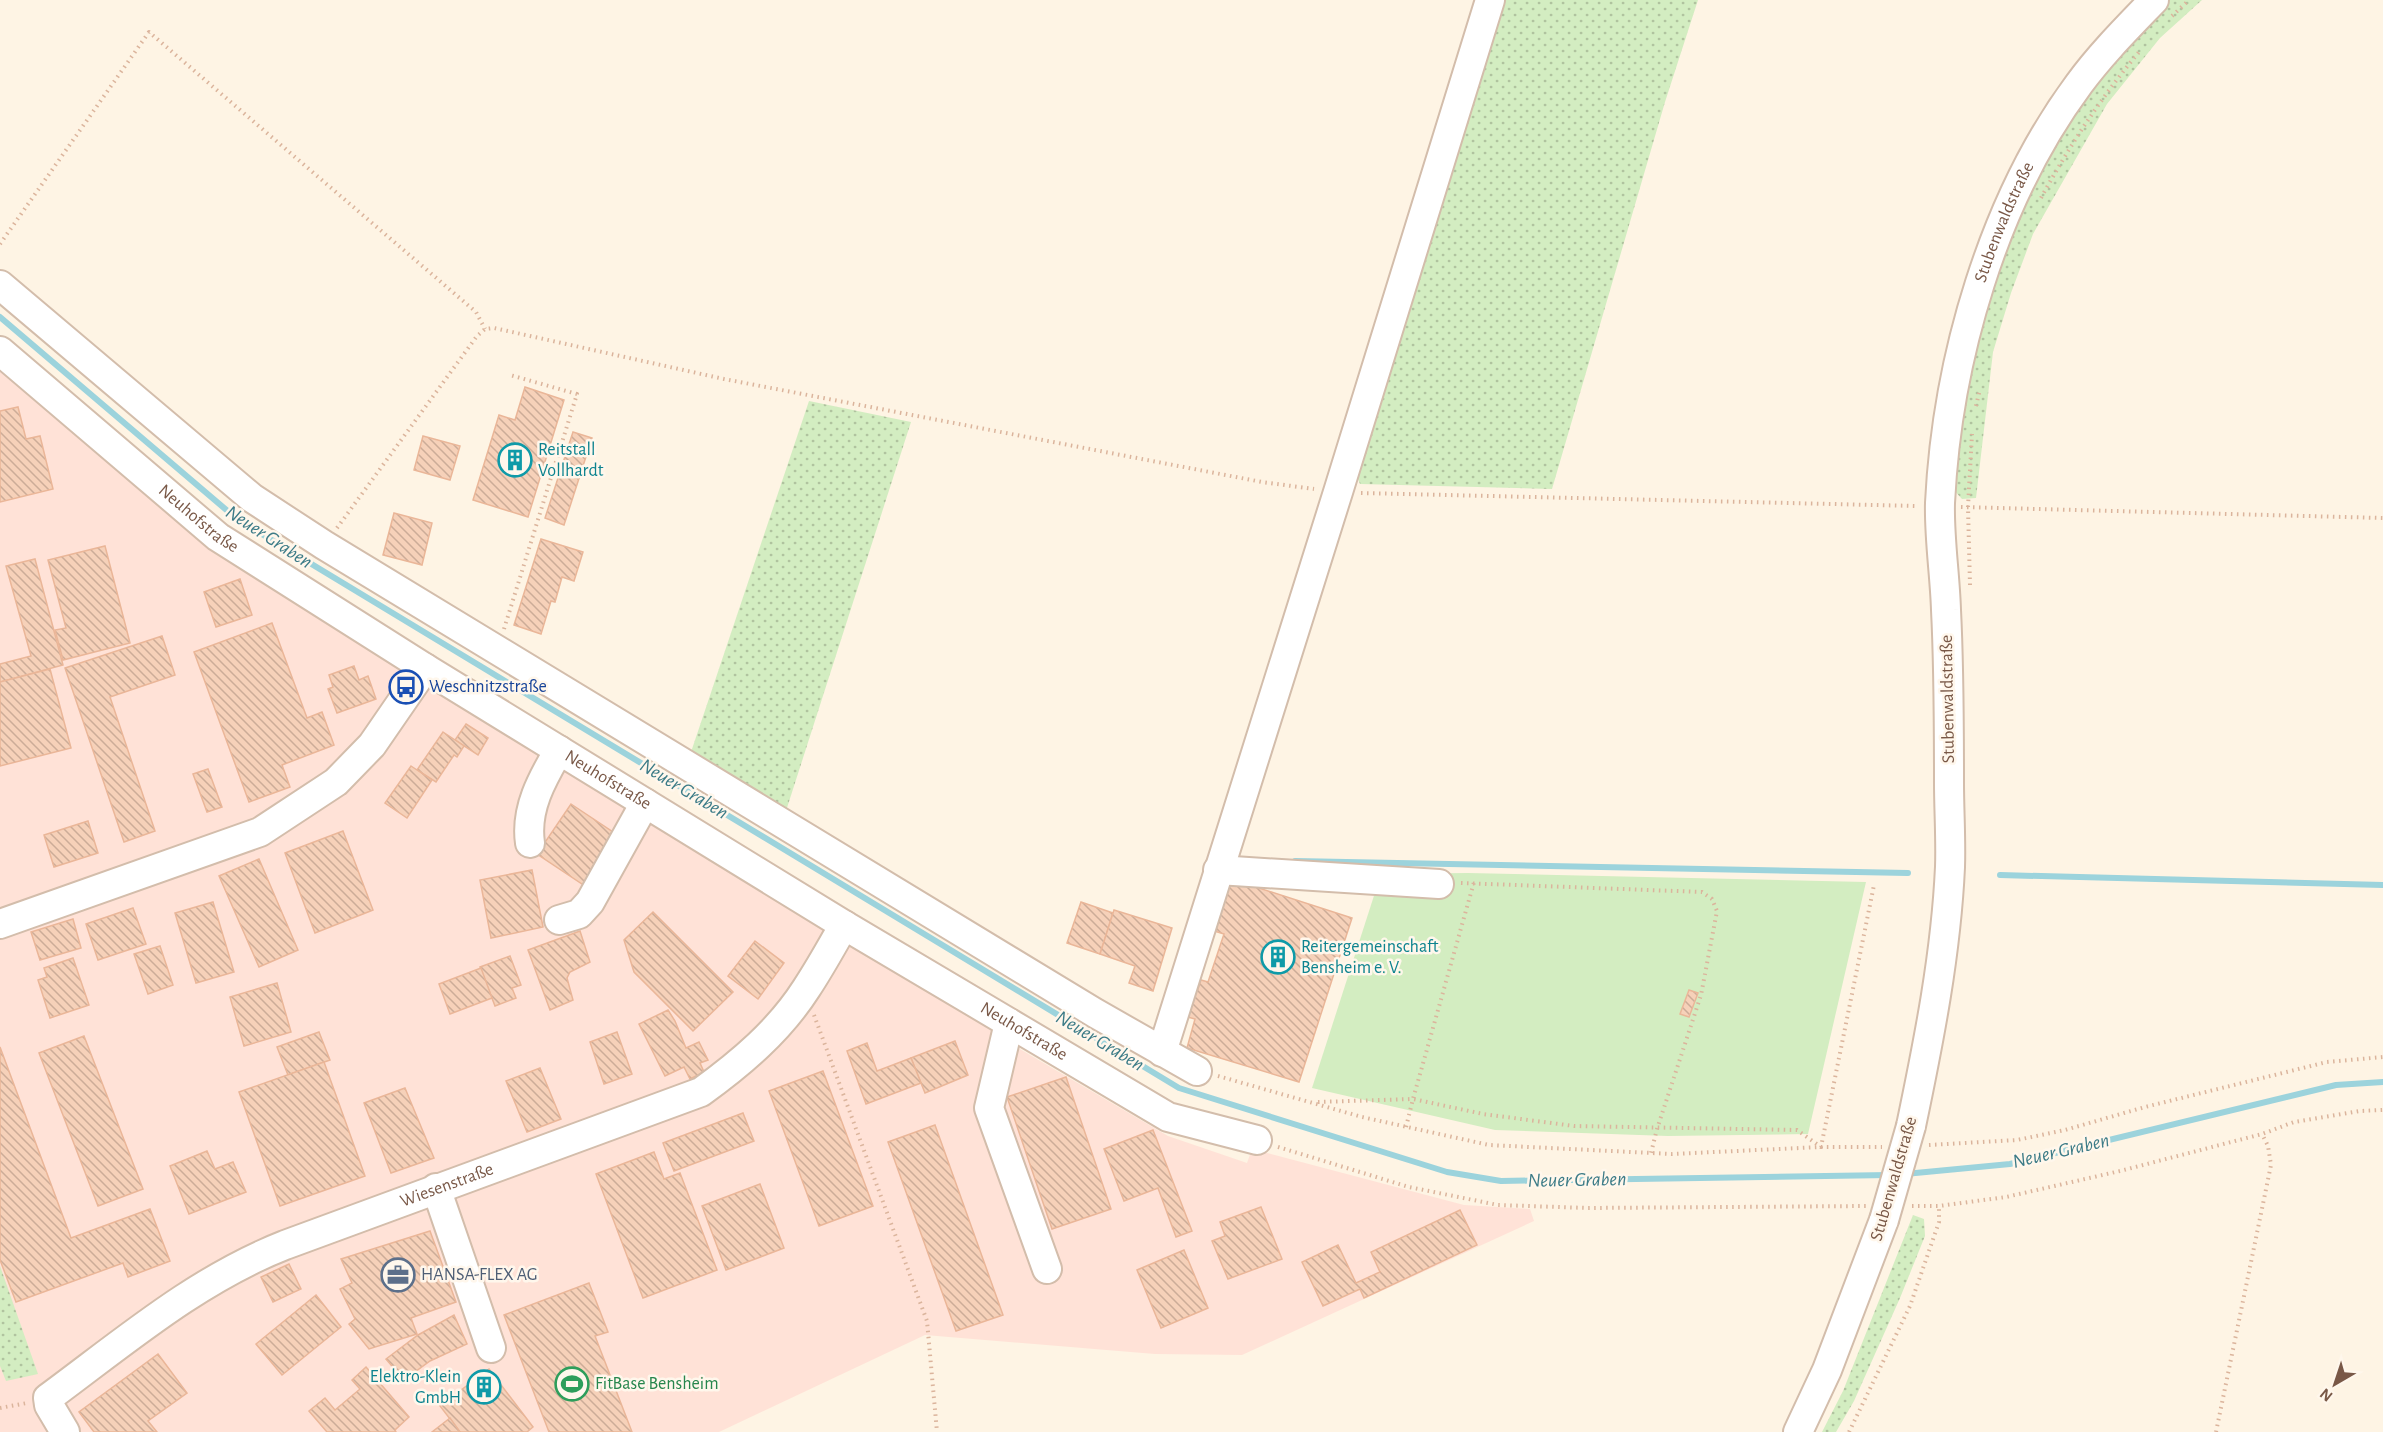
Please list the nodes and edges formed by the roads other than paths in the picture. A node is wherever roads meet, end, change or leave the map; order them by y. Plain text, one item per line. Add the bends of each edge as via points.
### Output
1 (1490, 0) edge
2 (2159, 12) edge
3 (0, 285) edge
4 (0, 351) edge
5 (425, 668) junction
6 (559, 750) junction
7 (645, 803) junction
8 (530, 843) dead end
9 (1218, 870) junction
10 (1439, 884) road end
11 (559, 920) dead end
12 (0, 924) edge
13 (844, 925) junction
14 (1009, 1023) junction
15 (1162, 1052) junction
16 (1197, 1071) road end
17 (1257, 1140) road end
18 (436, 1188) junction
19 (1047, 1269) dead end
20 (491, 1348) dead end
21 (65, 1432) edge
22 (1798, 1432) edge

1 - 9 street
2 - 22 street, Stubenwaldstraße, bridge via 2078,84 2032,159 1997,234 1973,302 1948,423 1940,506 1949,683 1950,867 1939,979 1915,1136 1831,1360
3 - 15 street via 252,498
4 - 5 street, Neuhofstraße via 218,537
5 - 6 street, Neuhofstraße
5 - 12 street via 372,745 336,782 260,832
6 - 7 street, Neuhofstraße
6 - 8 street via 534,799 528,831
7 - 11 street via 590,902 579,914
7 - 13 street, Neuhofstraße
9 - 10 street
9 - 15 street
13 - 14 street, Neuhofstraße
13 - 18 street, Wiesenstraße via 805,991 776,1027 738,1065 701,1092
14 - 17 street, Neuhofstraße via 1168,1117
14 - 19 street via 989,1108
15 - 16 street
18 - 20 street
18 - 21 street, Wiesenstraße via 258,1255 180,1299 48,1398

